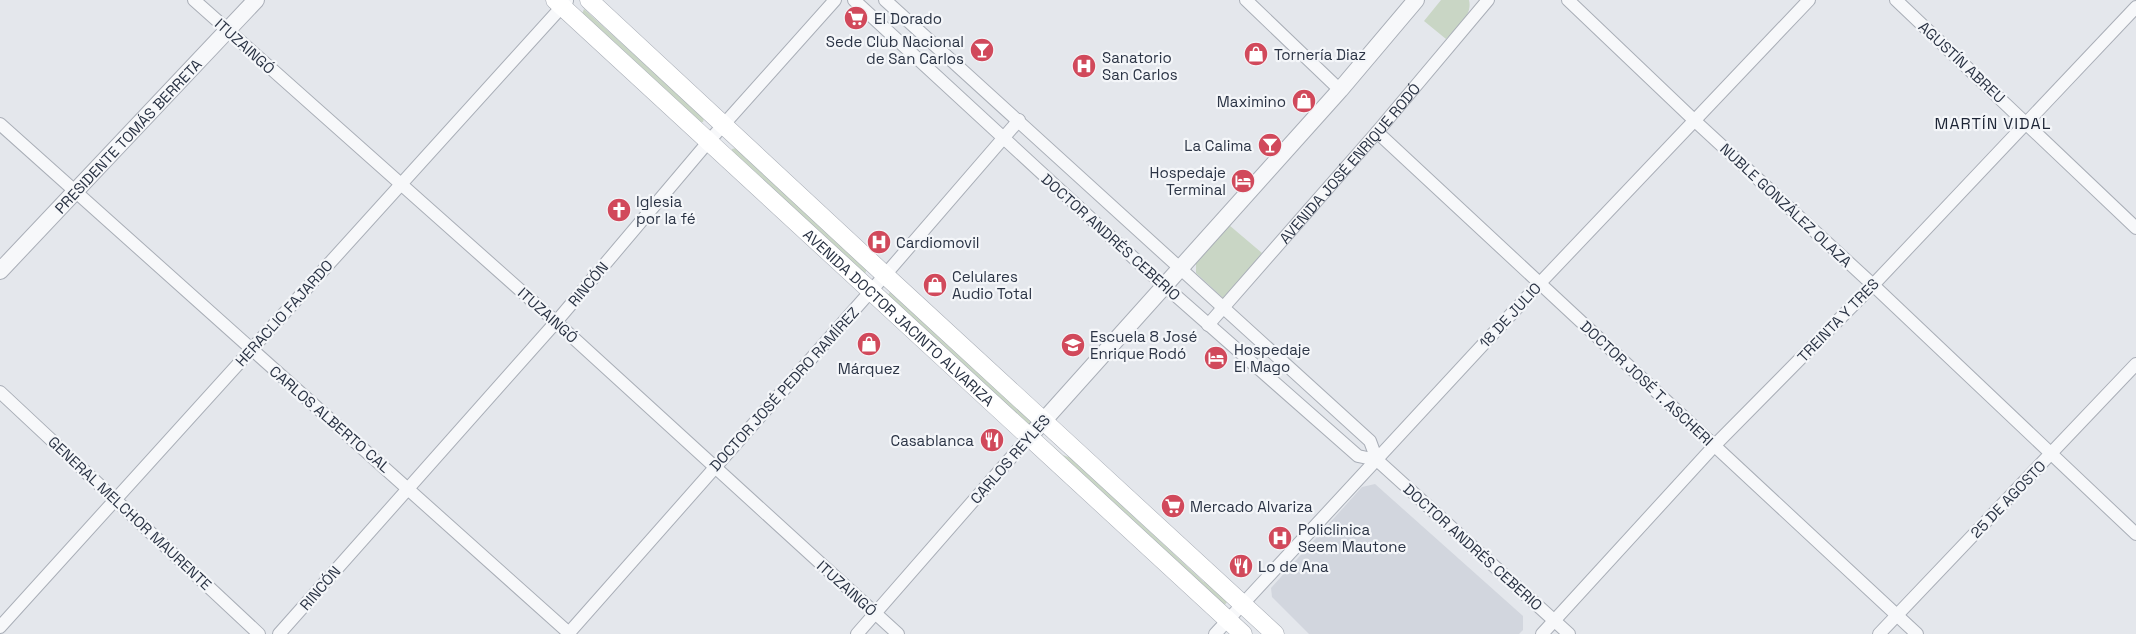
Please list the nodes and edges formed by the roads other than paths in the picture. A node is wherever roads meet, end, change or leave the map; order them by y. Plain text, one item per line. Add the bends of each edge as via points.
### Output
1 (194, 0) edge
2 (256, 0) edge
3 (589, 0) edge
4 (835, 0) edge
5 (854, 0) edge
6 (885, 0) edge
7 (1246, 0) edge
8 (1416, 0) edge
9 (1488, 0) edge
10 (1568, 0) edge
11 (1809, 0) edge
12 (1896, 0) edge
13 (562, 2) edge
14 (2136, 7) edge
15 (228, 30) junction
16 (1340, 90) junction
17 (1019, 120) junction
18 (1695, 121) junction
19 (2026, 122) junction
20 (0, 124) edge
21 (724, 125) junction
22 (1377, 132) junction
23 (1004, 137) junction
24 (709, 141) junction
25 (399, 184) junction
26 (75, 192) junction
27 (2136, 228) edge
28 (1180, 268) junction
29 (0, 271) edge
30 (885, 275) junction
31 (1540, 284) junction
32 (1164, 285) junction
33 (1873, 285) junction
34 (870, 292) junction
35 (1224, 308) junction
36 (556, 322) junction
37 (1208, 325) junction
38 (250, 350) junction
39 (2136, 364) edge
40 (0, 392) edge
41 (1044, 420) junction
42 (1029, 437) junction
43 (1715, 446) junction
44 (2051, 454) junction
45 (1377, 460) junction
46 (715, 467) junction
47 (408, 487) junction
48 (115, 500) junction
49 (2136, 534) edge
50 (1243, 604) junction
51 (875, 613) junction
52 (1897, 616) junction
53 (1228, 620) junction
54 (1555, 620) junction
55 (0, 627) edge
56 (259, 634) edge
57 (279, 634) edge
58 (569, 634) edge
59 (857, 634) edge
60 (898, 634) edge
61 (1215, 634) edge
62 (1243, 634) edge
63 (1276, 634) edge
64 (1542, 634) edge
65 (1569, 634) edge
66 (1880, 634) edge
67 (1917, 634) edge

1 - 15 street, ITUZAINGÓ
2 - 15 street, PRESIDENTE TOMÁS BERRETA
3 - 21 main road, AVENIDA DOCTOR JACINTO ALVARIZA
4 - 21 street, RINCÓN
5 - 23 street, DOCTOR ANDRÉS CEBERIO
6 - 17 street, DOCTOR ANDRÉS CEBERIO
7 - 16 street
8 - 16 street
9 - 22 street, AVENIDA JOSÉ ENRIQUE RODÓ
10 - 18 street, NUBLE GONZÁLEZ OLAZA
11 - 18 street, 18 DE JULIO
12 - 19 street, AGUSTÍN ABREU
13 - 24 main road, AVENIDA DOCTOR JACINTO ALVARIZA
13 - 25 street, HERACLIO FAJARDO
14 - 19 street, TREINTA Y TRES
15 - 25 street, ITUZAINGÓ
15 - 26 street, PRESIDENTE TOMÁS BERRETA
16 - 28 street
17 - 23 street, DOCTOR JOSÉ PEDRO RAMÍREZ
17 - 28 street, DOCTOR ANDRÉS CEBERIO
18 - 31 street, 18 DE JULIO
18 - 33 street, NUBLE GONZÁLEZ OLAZA
19 - 27 street, AGUSTÍN ABREU
19 - 33 street, TREINTA Y TRES
20 - 26 street, CARLOS ALBERTO CAL
21 - 24 street, RINCÓN
21 - 30 main road, AVENIDA DOCTOR JACINTO ALVARIZA
22 - 31 street, DOCTOR JOSÉ T. ASCHERI
22 - 35 street, AVENIDA JOSÉ ENRIQUE RODÓ
23 - 30 street, DOCTOR JOSÉ PEDRO RAMÍREZ
23 - 32 street, DOCTOR ANDRÉS CEBERIO
24 - 34 main road, AVENIDA DOCTOR JACINTO ALVARIZA
24 - 36 street, RINCÓN
25 - 36 street, ITUZAINGÓ
25 - 38 street, HERACLIO FAJARDO
26 - 29 street, PRESIDENTE TOMÁS BERRETA
26 - 38 street, CARLOS ALBERTO CAL
28 - 32 street
28 - 35 street, DOCTOR ANDRÉS CEBERIO
30 - 34 street, DOCTOR JOSÉ PEDRO RAMÍREZ
30 - 41 main road, AVENIDA DOCTOR JACINTO ALVARIZA
31 - 43 street, DOCTOR JOSÉ T. ASCHERI
31 - 45 street, 18 DE JULIO
32 - 37 street, DOCTOR ANDRÉS CEBERIO
32 - 41 street, CARLOS REYLES
33 - 43 street, TREINTA Y TRES
33 - 44 street, NUBLE GONZÁLEZ OLAZA
34 - 42 main road, AVENIDA DOCTOR JACINTO ALVARIZA
34 - 46 street, DOCTOR JOSÉ PEDRO RAMÍREZ
35 - 37 street, AVENIDA JOSÉ ENRIQUE RODÓ
35 - 45 street, DOCTOR ANDRÉS CEBERIO via 1370,441
36 - 46 street, ITUZAINGÓ
36 - 47 street, RINCÓN
37 - 45 street, DOCTOR ANDRÉS CEBERIO via 1358,456
38 - 47 street, CARLOS ALBERTO CAL
38 - 48 street, HERACLIO FAJARDO
39 - 44 street, 25 DE AGOSTO
40 - 48 street, GENERAL MELCHOR MAURENTE
41 - 42 street, CARLOS REYLES
41 - 50 main road, AVENIDA DOCTOR JACINTO ALVARIZA
42 - 51 street, CARLOS REYLES
42 - 53 main road, AVENIDA DOCTOR JACINTO ALVARIZA
43 - 52 street, DOCTOR JOSÉ T. ASCHERI
43 - 54 street, TREINTA Y TRES
44 - 49 street, NUBLE GONZÁLEZ OLAZA
44 - 52 street, 25 DE AGOSTO
45 - 50 street, 18 DE JULIO
45 - 54 street, DOCTOR ANDRÉS CEBERIO
46 - 51 street, ITUZAINGÓ
46 - 58 street, DOCTOR JOSÉ PEDRO RAMÍREZ
47 - 57 street, RINCÓN
47 - 58 street, CARLOS ALBERTO CAL
48 - 55 street, HERACLIO FAJARDO
48 - 56 street, GENERAL MELCHOR MAURENTE
50 - 53 street, 18 DE JULIO
50 - 63 main road, AVENIDA DOCTOR JACINTO ALVARIZA
51 - 59 street, CARLOS REYLES
51 - 60 street, ITUZAINGÓ
52 - 66 street, 25 DE AGOSTO
52 - 67 street, DOCTOR JOSÉ T. ASCHERI
53 - 61 street, 18 DE JULIO
53 - 62 main road, AVENIDA DOCTOR JACINTO ALVARIZA
54 - 64 street, TREINTA Y TRES
54 - 65 street, DOCTOR ANDRÉS CEBERIO

